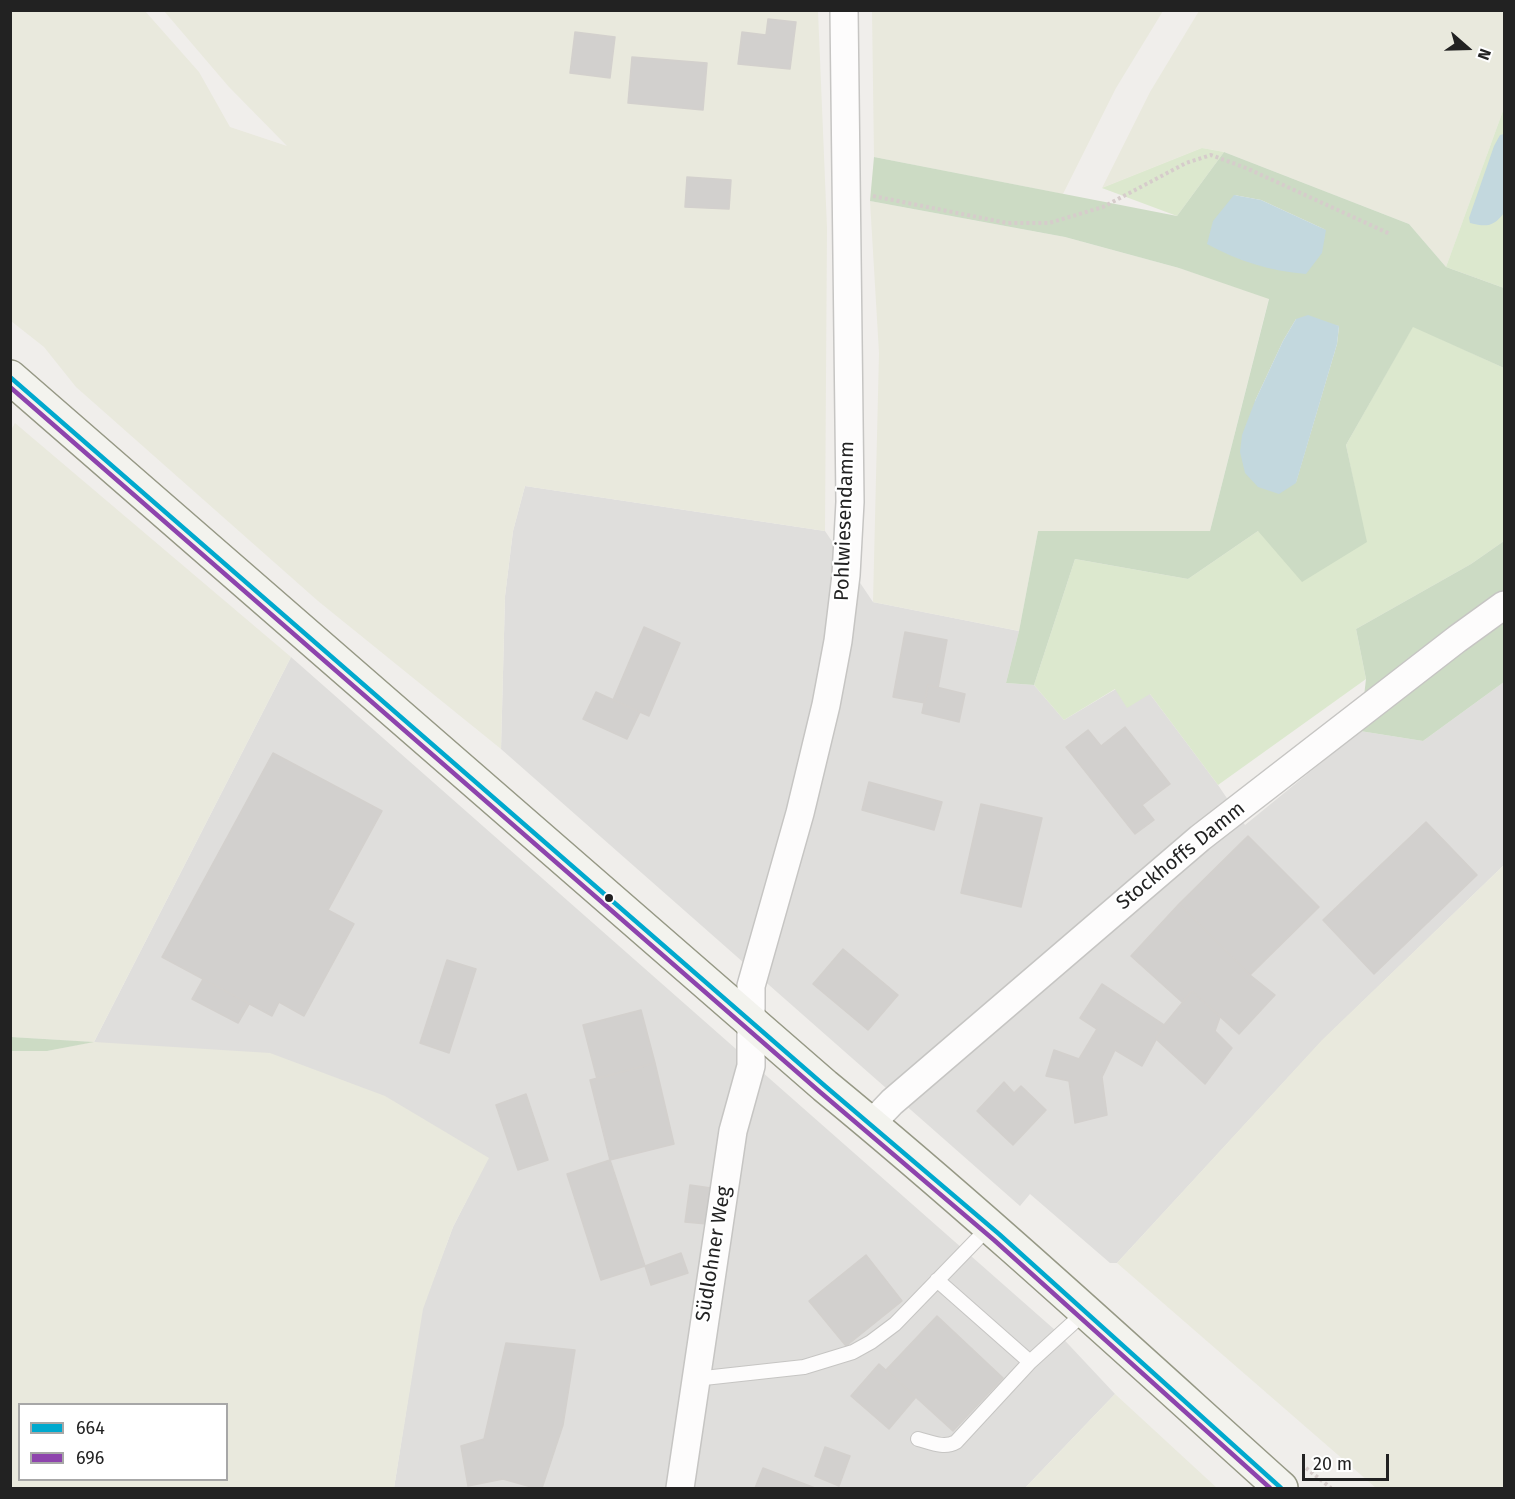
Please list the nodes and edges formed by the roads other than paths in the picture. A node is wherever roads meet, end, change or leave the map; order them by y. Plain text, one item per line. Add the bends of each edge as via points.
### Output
1 (844, 10) edge
2 (10, 377) edge
3 (1504, 605) edge
4 (750, 1020) junction
5 (871, 1124) junction
6 (989, 1227) junction
7 (937, 1280) junction
8 (1085, 1312) junction
9 (1030, 1362) junction
10 (695, 1379) junction
11 (918, 1439) dead end
12 (680, 1488) edge
13 (1281, 1488) edge

1 - 4 street, Pohlwiesendamm via 850,502 846,575 826,705 751,986
2 - 4 main road
3 - 5 street, Stockhoffs Damm via 1200,838
4 - 5 main road
4 - 10 street, Südlohner Weg via 750,1066 734,1131
5 - 6 main road
6 - 7 lane
6 - 8 main road
7 - 9 lane
7 - 10 lane via 895,1324 854,1352 804,1367
8 - 9 lane
8 - 13 main road
9 - 11 lane via 956,1442 942,1445
10 - 12 street, Südlohner Weg

